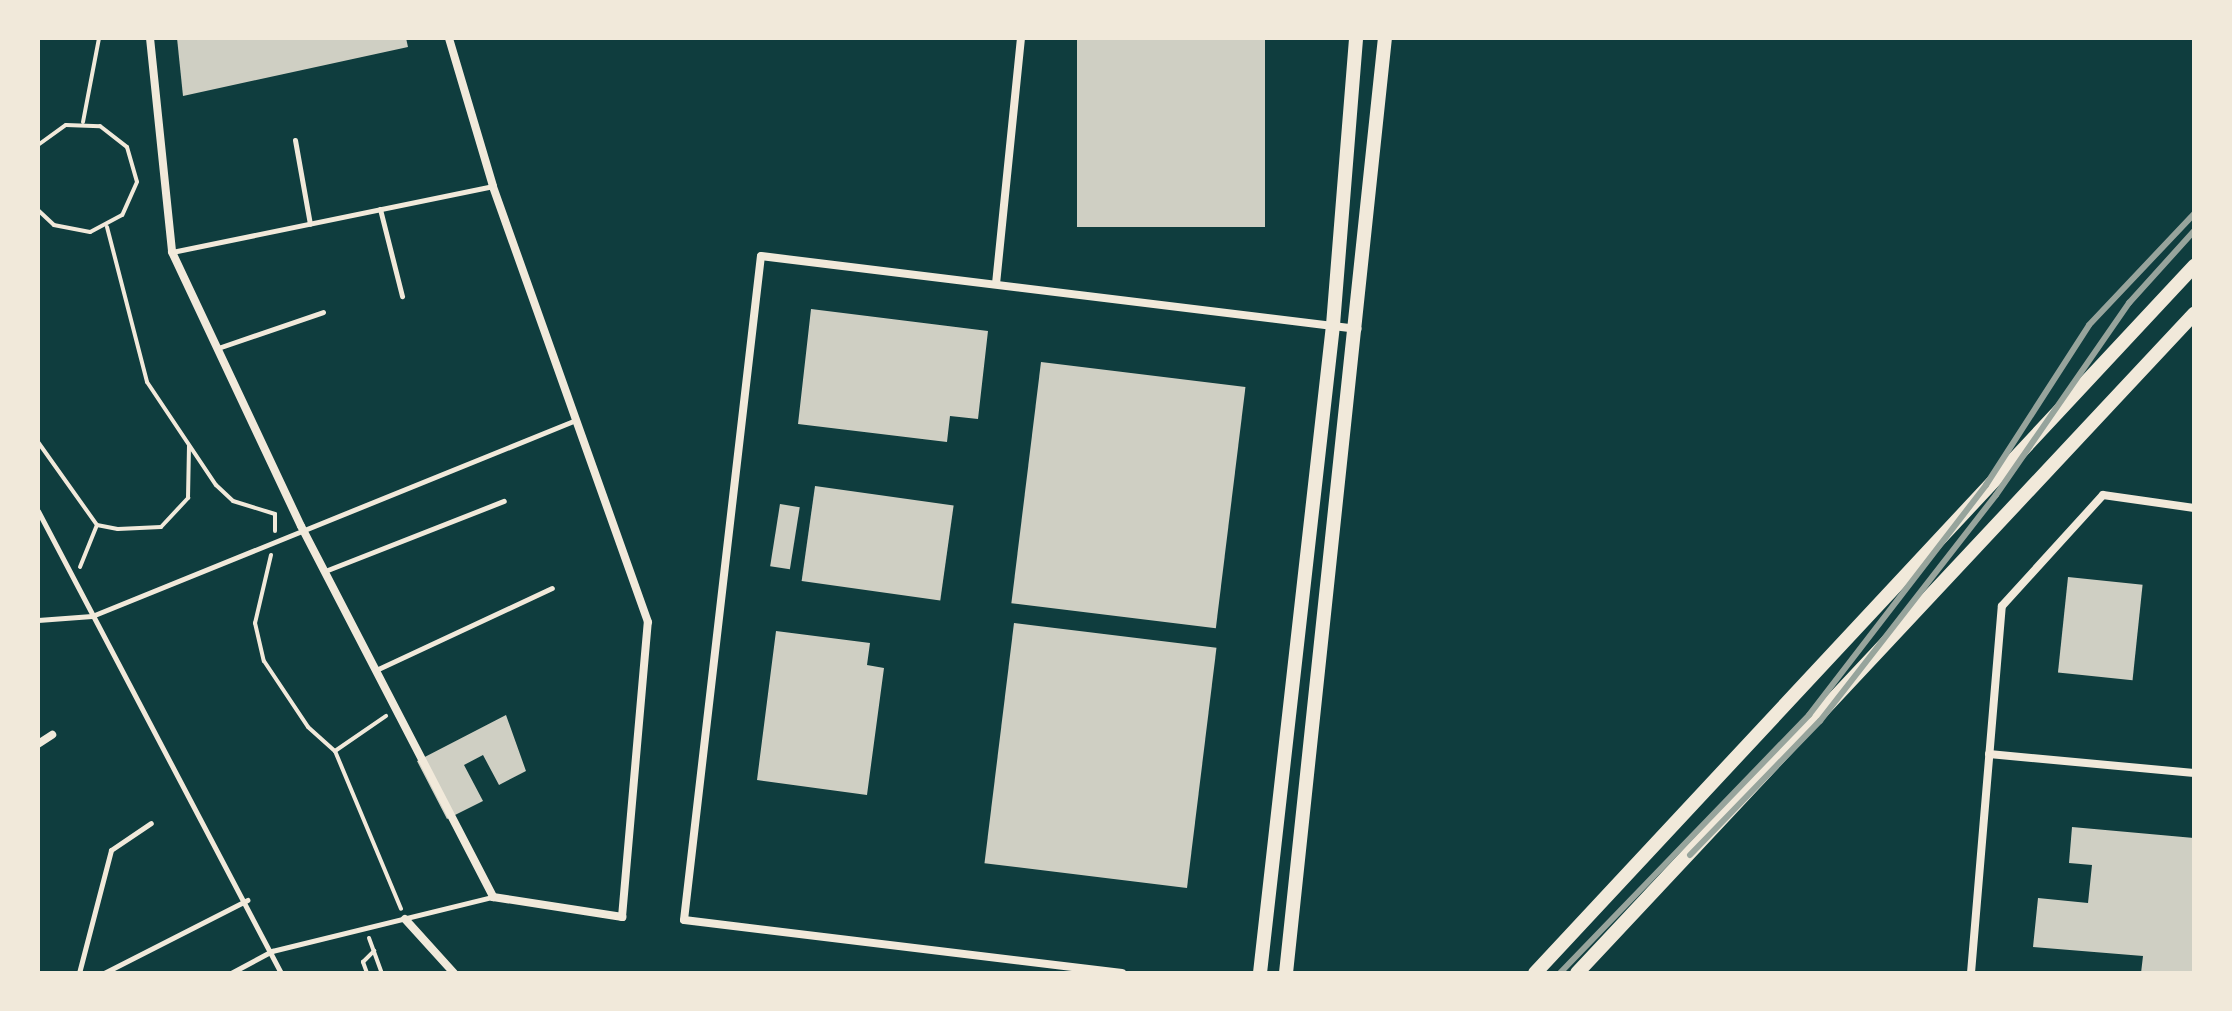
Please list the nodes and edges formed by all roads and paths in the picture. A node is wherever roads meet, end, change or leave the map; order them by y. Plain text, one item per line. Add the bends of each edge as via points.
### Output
1 (99, 38) edge
2 (150, 38) edge
3 (449, 38) edge
4 (1021, 38) edge
5 (1356, 38) edge
6 (1385, 38) edge
7 (83, 123) junction
8 (295, 140) dead end
9 (38, 145) edge
10 (493, 186) junction
11 (380, 209) junction
12 (38, 210) edge
13 (310, 224) junction
14 (107, 227) junction
15 (172, 252) junction
16 (2194, 266) edge
17 (996, 284) junction
18 (402, 296) dead end
19 (323, 312) dead end
20 (2194, 314) edge
21 (1333, 325) junction
22 (1359, 329) junction
23 (217, 348) junction
24 (576, 420) junction
25 (38, 442) edge
26 (189, 444) junction
27 (504, 501) dead end
28 (2194, 508) edge
29 (38, 511) edge
30 (97, 525) junction
31 (301, 526) junction
32 (275, 538) junction
33 (324, 571) junction
34 (75, 582) junction
35 (552, 588) dead end
36 (92, 616) junction
37 (38, 620) edge
38 (376, 670) junction
39 (396, 709) junction
40 (52, 735) dead end
41 (38, 744) edge
42 (335, 751) junction
43 (1989, 754) junction
44 (2194, 773) edge
45 (151, 823) dead end
46 (493, 897) junction
47 (247, 900) junction
48 (405, 919) junction
49 (365, 929) junction
50 (272, 951) junction
51 (374, 951) junction
52 (79, 973) edge
53 (104, 973) edge
54 (231, 973) edge
55 (281, 973) edge
56 (367, 973) edge
57 (383, 973) edge
58 (454, 973) edge
59 (1122, 973) edge
60 (1260, 973) edge
61 (1286, 973) edge
62 (1535, 973) edge
63 (1577, 973) edge
64 (1971, 973) edge

1 - 7 path
2 - 15 street
3 - 10 street
4 - 17 street
5 - 21 street
6 - 22 street
7 - 9 path via 66,125
7 - 14 path via 116,134 135,164 132,200
8 - 13 lane
10 - 11 lane
10 - 24 street
11 - 13 lane
11 - 18 lane
12 - 14 path via 72,231
13 - 15 lane
14 - 26 path via 147,382
15 - 23 street
16 - 62 street
17 - 21 street
17 - 59 street via 761,256 684,920
19 - 23 lane
20 - 63 street
21 - 22 street
21 - 60 street
22 - 61 street
23 - 31 street
24 - 31 lane
24 - 46 street via 648,622 622,917
25 - 30 path
26 - 30 path via 188,498 161,527
26 - 32 path via 233,501 275,514
27 - 33 lane
28 - 43 street via 2103,495 2002,606
29 - 34 lane
30 - 34 path
31 - 32 lane
31 - 33 street
32 - 36 lane
32 - 42 path via 255,623 264,661 308,727
33 - 38 street
34 - 36 lane
35 - 38 lane
36 - 37 lane
36 - 47 lane
38 - 39 street
39 - 42 path
39 - 46 street
40 - 41 street
42 - 48 path
43 - 44 street
43 - 64 street
45 - 52 lane via 111,850
46 - 48 lane
47 - 50 lane
47 - 53 lane
48 - 49 lane
48 - 58 street
49 - 50 lane
49 - 51 path
50 - 54 lane
50 - 55 lane
51 - 56 path via 363,962
51 - 57 path

